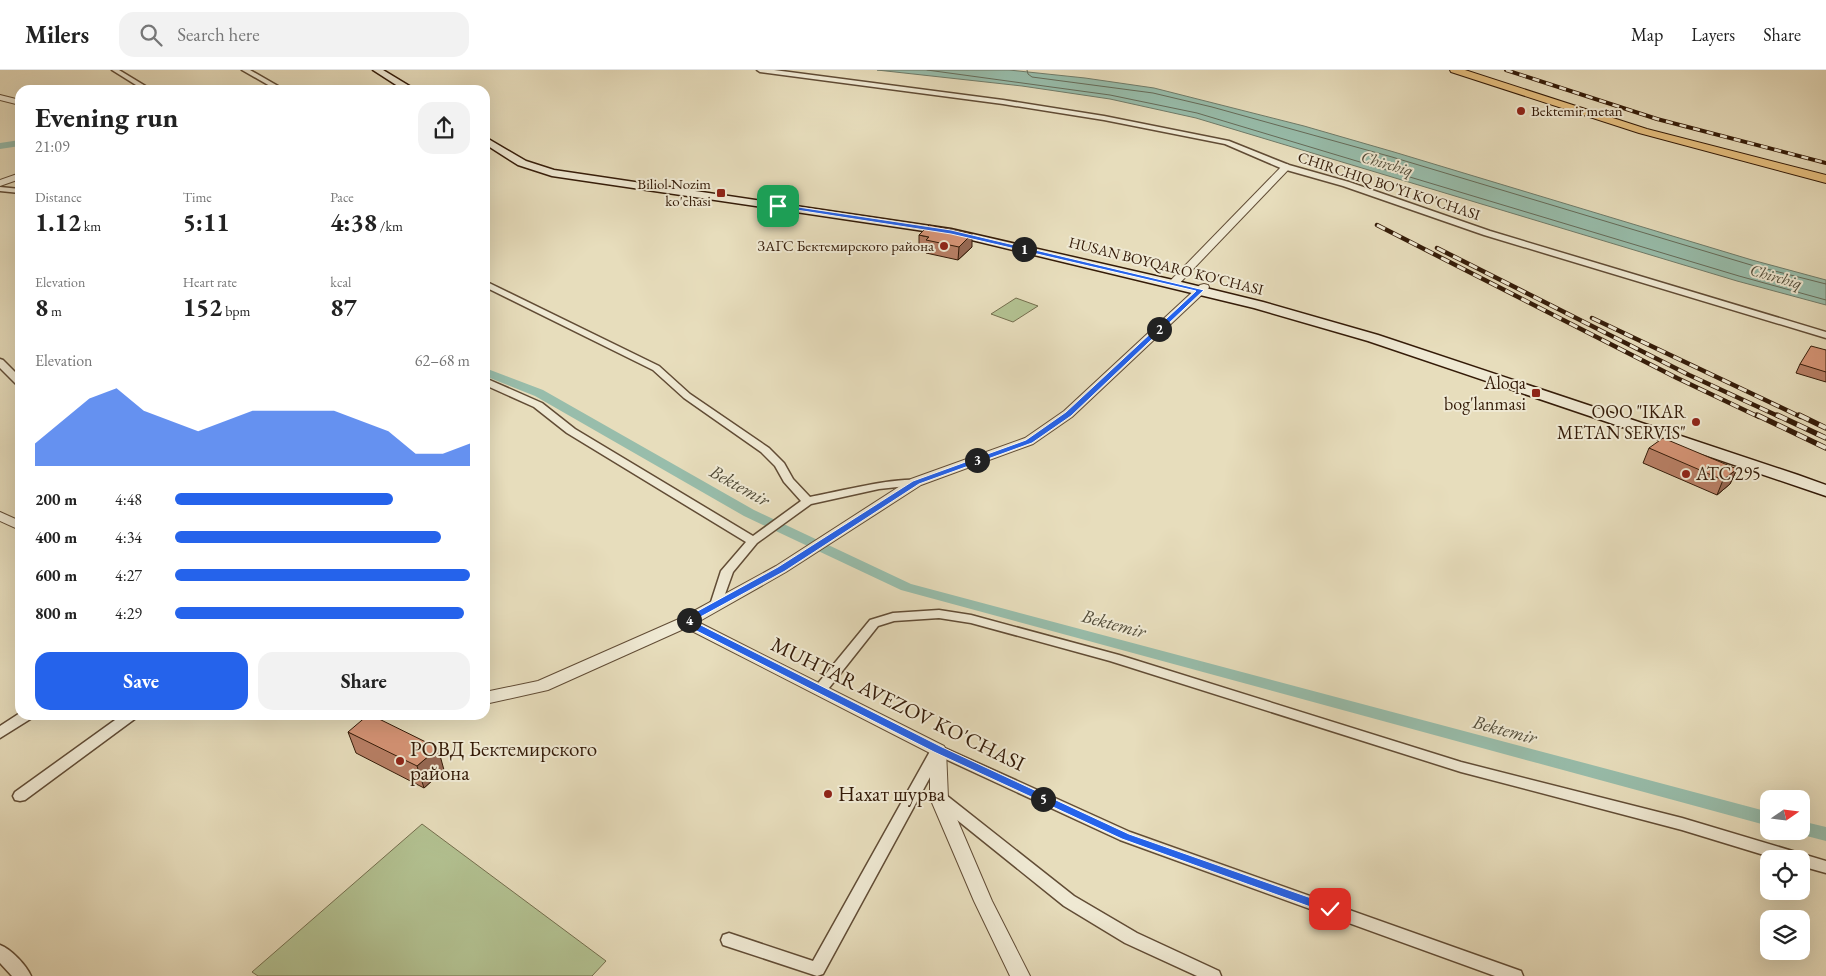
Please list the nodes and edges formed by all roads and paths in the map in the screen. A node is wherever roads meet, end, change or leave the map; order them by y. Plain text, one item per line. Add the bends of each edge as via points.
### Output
1 (115, 70) edge
2 (245, 70) edge
3 (368, 70) edge
4 (377, 70) edge
5 (760, 70) edge
6 (1456, 70) edge
7 (1476, 70) edge
8 (140, 85) edge
9 (273, 85) edge
10 (393, 85) edge
11 (402, 85) edge
12 (0, 97) edge
13 (15, 102) edge
14 (490, 138) edge
15 (490, 143) edge
16 (1286, 167) junction
17 (1826, 172) edge
18 (15, 178) edge
19 (1826, 178) edge
20 (0, 183) edge
21 (0, 189) edge
22 (15, 191) edge
23 (881, 218) junction
24 (1175, 282) junction
25 (490, 286) edge
26 (1202, 289) junction
27 (1826, 335) edge
28 (0, 362) edge
29 (15, 378) edge
30 (490, 383) edge
31 (1795, 475) junction
32 (916, 482) junction
33 (1826, 484) edge
34 (1826, 491) edge
35 (807, 501) junction
36 (0, 516) edge
37 (15, 524) edge
38 (753, 540) junction
39 (716, 605) junction
40 (686, 622) junction
41 (820, 690) junction
42 (490, 697) edge
43 (20, 720) edge
44 (124, 720) edge
45 (0, 733) edge
46 (938, 750) junction
47 (20, 796) dead end
48 (939, 798) junction
49 (1770, 850) edge
50 (1810, 862) edge
51 (1826, 867) edge
52 (729, 940) dead end
53 (0, 952) edge
54 (23, 976) edge
55 (1020, 976) edge
56 (1213, 976) edge
57 (1515, 976) edge

1 - 8 street
2 - 9 street
3 - 10 main road
4 - 11 main road
5 - 16 street, CHIRCHIQ BO'YI KO'CHASI via 1104,118 1227,142
6 - 19 highway via 1643,131
7 - 17 highway via 1656,128
12 - 13 street
14 - 23 main road, HUSAN BOYQARO KO'CHASI via 530,161 558,170
15 - 23 main road, HUSAN BOYQARO KO'CHASI via 522,163 552,173
16 - 24 street
16 - 27 street, CHIRCHIQ BO'YI KO'CHASI via 1580,262
18 - 20 street
21 - 22 street
23 - 24 main road, HUSAN BOYQARO KO'CHASI
24 - 26 main road, HUSAN BOYQARO KO'CHASI
25 - 35 street via 656,368 687,396 765,450
26 - 31 main road, HUSAN BOYQARO KO'CHASI via 1375,337
26 - 32 street via 1051,427 1029,441
28 - 29 street
30 - 38 street via 538,405 571,431
31 - 33 main road, HUSAN BOYQARO KO'CHASI
31 - 34 main road, HUSAN BOYQARO KO'CHASI
32 - 35 street
32 - 39 street via 782,569
35 - 38 street
36 - 37 street
38 - 39 street via 727,571
39 - 40 street
40 - 41 street, MUHTAR AVEZOV KO'CHASI
40 - 42 street via 542,686
41 - 46 street, MUHTAR AVEZOV KO'CHASI
41 - 49 street via 874,623 893,617 939,614 971,619 1114,658 1461,767
43 - 45 street
44 - 47 street
46 - 48 street
46 - 52 street via 817,969
46 - 57 street, MUHTAR AVEZOV KO'CHASI via 1126,836
48 - 55 street via 982,901
48 - 56 street via 1069,901 1131,938
50 - 51 street
53 - 54 street

